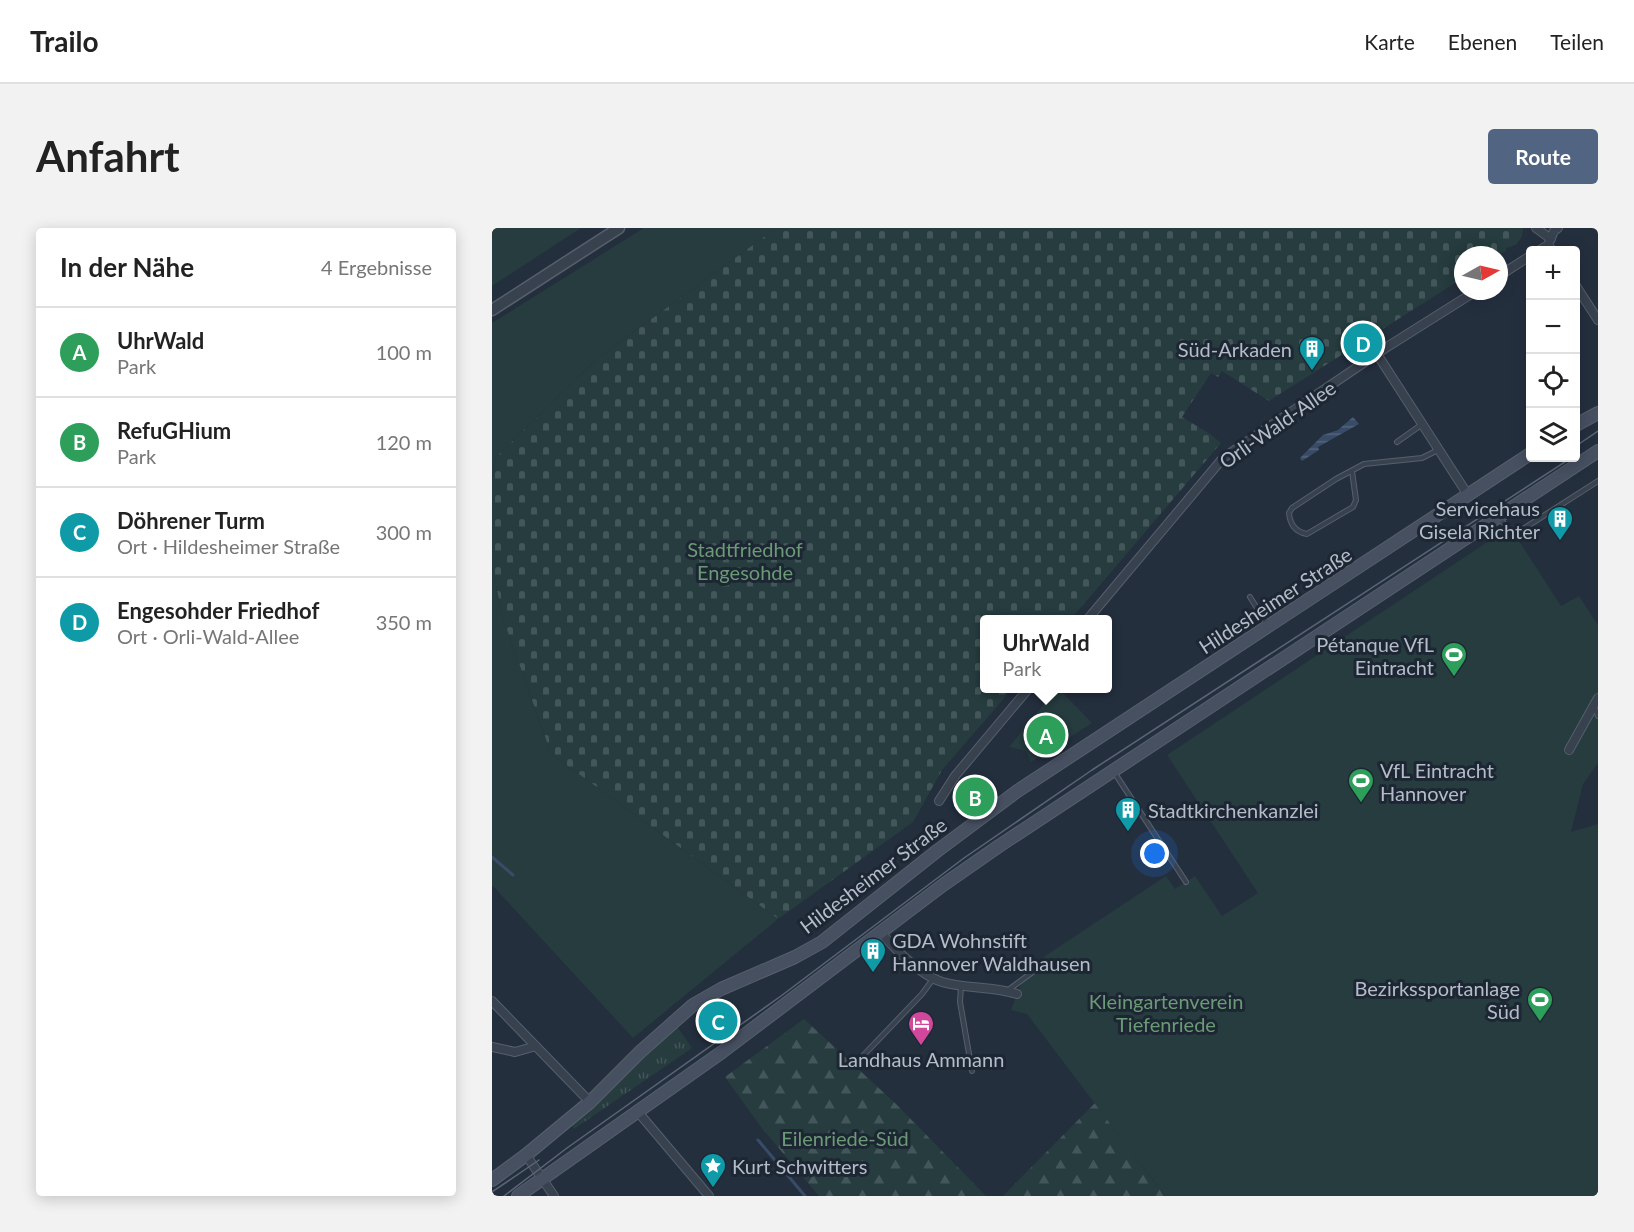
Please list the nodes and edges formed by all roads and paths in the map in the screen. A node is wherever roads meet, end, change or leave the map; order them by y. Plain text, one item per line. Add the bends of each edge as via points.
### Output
1 (619, 228) edge
2 (1536, 228) edge
3 (1558, 228) edge
4 (1550, 245) edge
5 (1526, 259) edge
6 (1508, 270) edge
7 (1580, 293) edge
8 (1462, 300) edge
9 (492, 310) edge
10 (1598, 320) edge
11 (1377, 354) junction
12 (1598, 413) edge
13 (1580, 422) edge
14 (1422, 424) junction
15 (1397, 442) dead end
16 (1439, 450) junction
17 (1598, 451) edge
18 (1526, 457) edge
19 (1352, 471) junction
20 (1598, 481) edge
21 (1468, 495) junction
22 (1498, 517) junction
23 (1250, 597) dead end
24 (1091, 615) edge
25 (1269, 627) junction
26 (1025, 693) edge
27 (1596, 701) edge
28 (1598, 716) edge
29 (1569, 750) dead end
30 (1112, 770) junction
31 (939, 801) dead end
32 (1186, 882) dead end
33 (881, 932) junction
34 (1034, 971) dead end
35 (933, 978) junction
36 (961, 985) junction
37 (1007, 991) junction
38 (1017, 994) dead end
39 (492, 1001) edge
40 (536, 1046) junction
41 (492, 1047) edge
42 (858, 1061) dead end
43 (972, 1071) dead end
44 (590, 1102) junction
45 (638, 1112) junction
46 (526, 1155) junction
47 (542, 1179) junction
48 (492, 1180) edge
49 (518, 1196) edge
50 (554, 1196) edge
51 (709, 1196) edge

1 - 9 street
2 - 4 street
3 - 4 street
5 - 6 street
7 - 10 street
8 - 11 street, Orli-Wald-Allee
11 - 14 street
11 - 24 street, Orli-Wald-Allee via 1223,458
12 - 13 main road
14 - 15 lane
14 - 16 street
16 - 19 lane via 1422,458 1368,463
16 - 21 street
17 - 22 main road
18 - 21 main road, Hildesheimer Straße
19 - 19 lane via 1292,508 1288,513 1299,533 1306,534 1353,507 1356,500
20 - 22 lane via 1520,531 1509,530
21 - 25 main road, Hildesheimer Straße
22 - 30 main road
23 - 25 lane
25 - 44 main road, Hildesheimer Straße via 1016,792 822,942 693,1005
26 - 31 street via 955,776
27 - 28 lane
27 - 29 street
30 - 32 lane
30 - 33 main road
33 - 35 street
33 - 45 main road
34 - 37 lane
35 - 36 street
35 - 42 lane
36 - 37 street
36 - 43 lane via 960,1002
37 - 38 street
39 - 40 street
40 - 41 street via 514,1052
40 - 44 street
44 - 46 main road, Hildesheimer Straße
45 - 47 main road
45 - 51 street
46 - 47 street
46 - 48 main road, Hildesheimer Straße
47 - 49 main road
47 - 50 street

